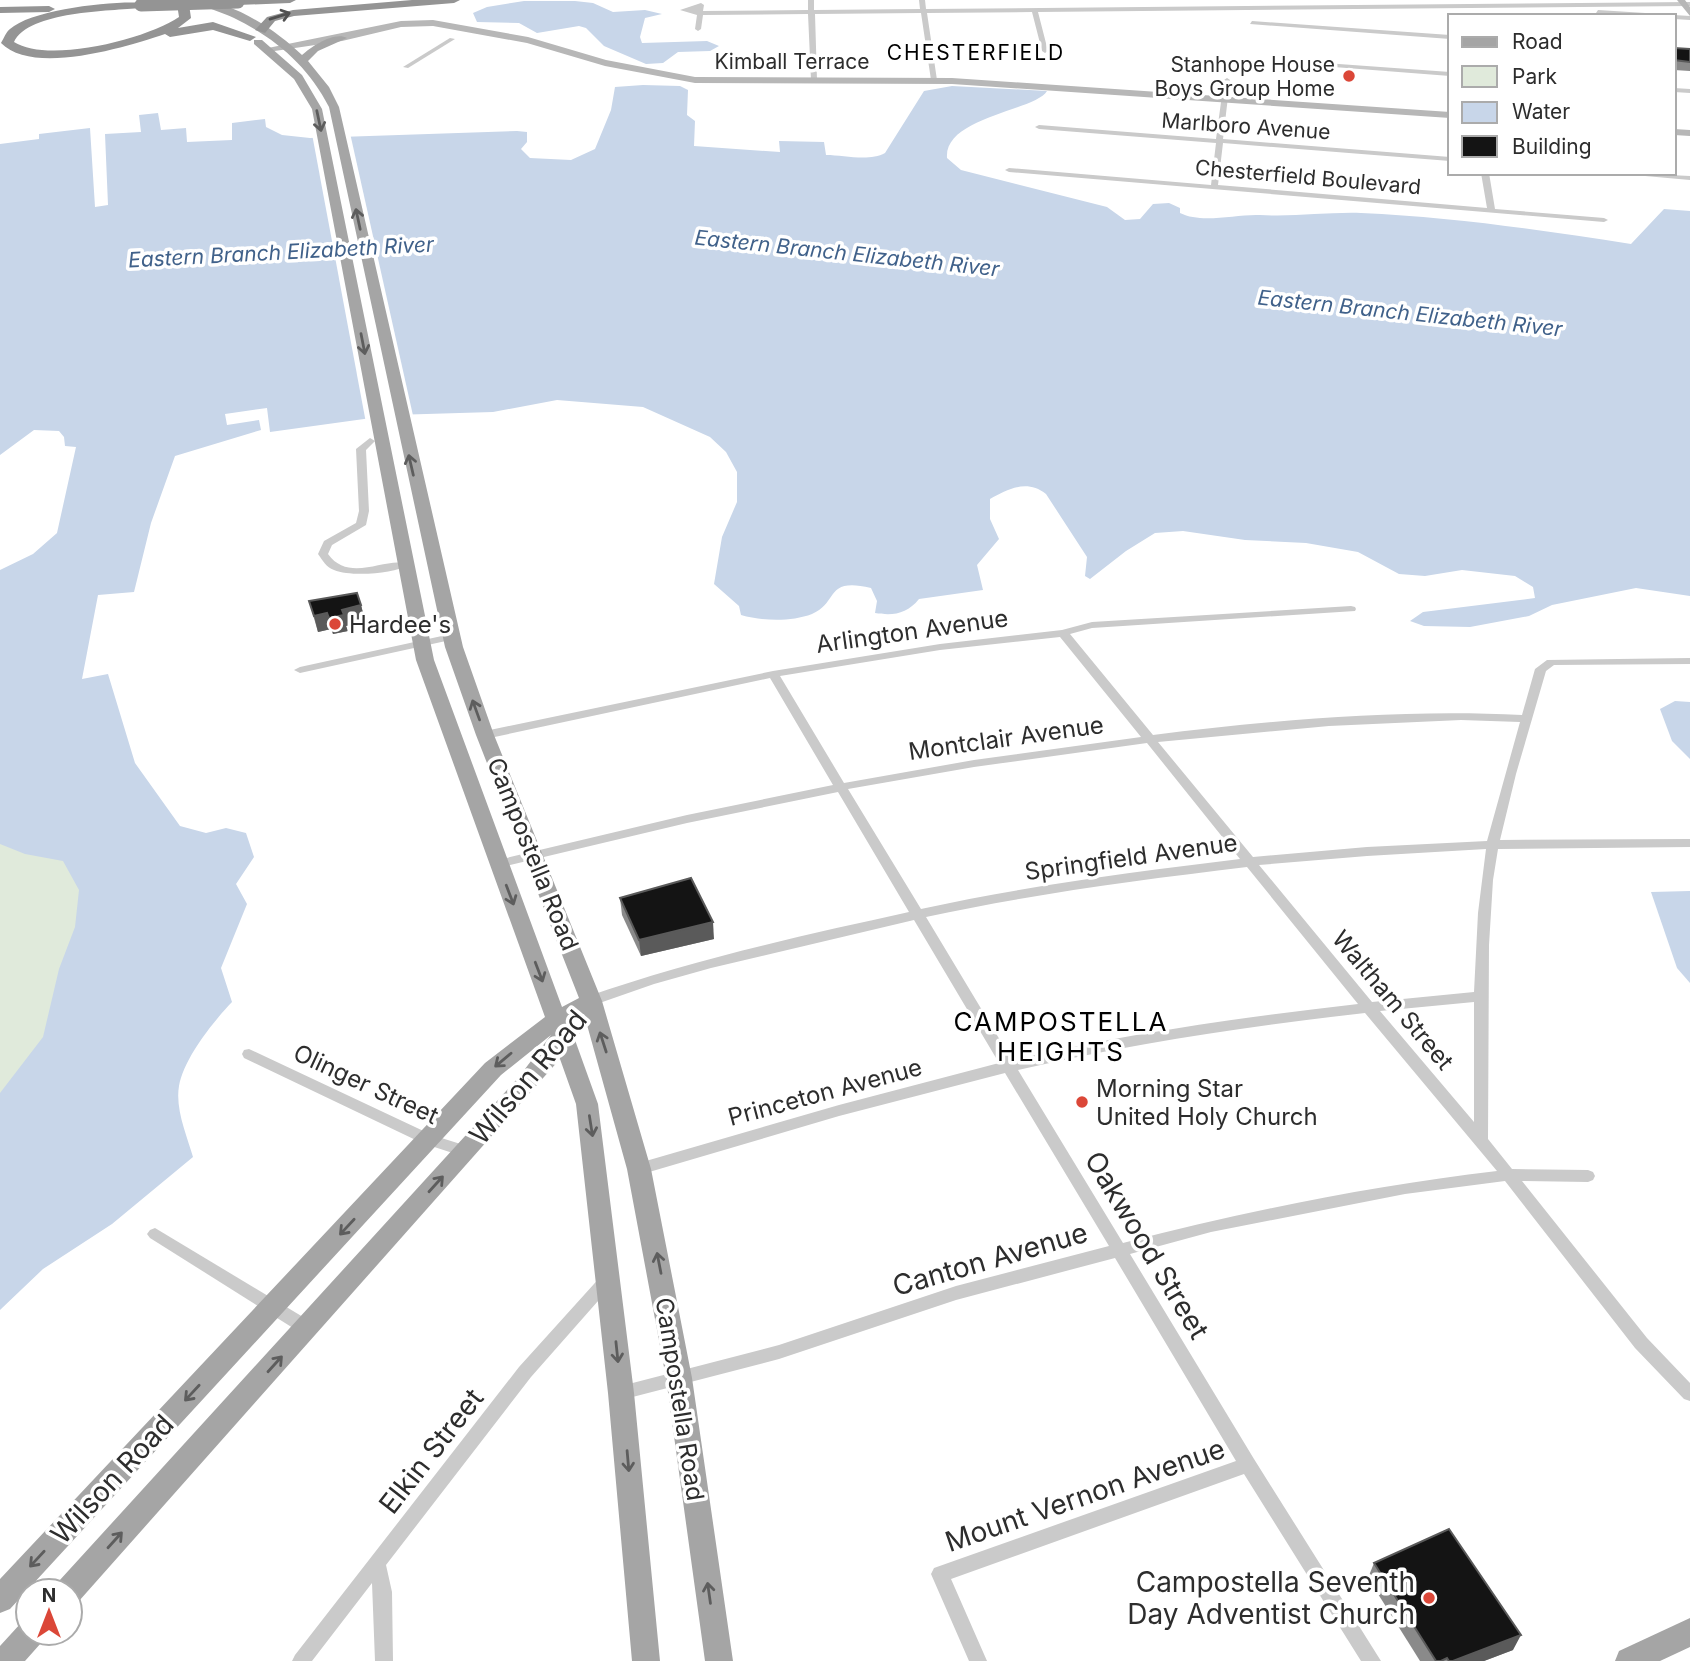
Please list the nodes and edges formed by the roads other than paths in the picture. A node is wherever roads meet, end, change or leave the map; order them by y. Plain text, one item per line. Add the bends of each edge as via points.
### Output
1 (110, 0) edge
2 (198, 0) edge
3 (290, 0) edge
4 (454, 0) edge
5 (811, 0) edge
6 (922, 0) edge
7 (68, 1) edge
8 (0, 2) edge
9 (178, 2) edge
10 (1462, 3) edge
11 (1685, 3) edge
12 (752, 4) dead end
13 (141, 5) junction
14 (1517, 5) junction
15 (701, 6) edge
16 (0, 10) edge
17 (923, 11) junction
18 (1035, 11) junction
19 (812, 12) junction
20 (757, 13) junction
21 (1635, 14) edge
22 (1690, 15) edge
23 (1252, 23) dead end
24 (698, 29) dead end
25 (255, 33) junction
26 (1448, 37) edge
27 (342, 38) junction
28 (452, 39) dead end
29 (285, 46) junction
30 (268, 49) junction
31 (0, 50) edge
32 (1045, 51) dead end
33 (303, 60) junction
34 (1297, 63) dead end
35 (407, 67) dead end
36 (1448, 74) edge
37 (814, 80) junction
38 (934, 80) junction
39 (1227, 80) dead end
40 (1224, 99) junction
41 (1448, 115) edge
42 (1039, 127) dead end
43 (1219, 141) junction
44 (1448, 159) edge
45 (1009, 170) dead end
46 (1485, 175) edge
47 (1656, 175) edge
48 (1690, 178) edge
49 (1214, 187) junction
50 (1491, 210) junction
51 (1604, 220) dead end
52 (370, 441) dead end
53 (404, 565) junction
54 (1350, 609) dead end
55 (1063, 633) junction
56 (451, 637) junction
57 (420, 643) junction
58 (1690, 661) edge
59 (300, 670) dead end
60 (773, 674) junction
61 (1527, 719) junction
62 (485, 735) junction
63 (1149, 739) junction
64 (839, 786) junction
65 (1690, 843) edge
66 (1494, 844) junction
67 (533, 855) junction
68 (1251, 863) junction
69 (498, 864) junction
70 (915, 914) junction
71 (1481, 996) junction
72 (591, 1002) junction
73 (1368, 1007) junction
74 (561, 1028) junction
75 (249, 1054) dead end
76 (1008, 1067) junction
77 (427, 1139) junction
78 (1481, 1140) junction
79 (465, 1152) junction
80 (639, 1169) junction
81 (1510, 1175) junction
82 (1588, 1176) dead end
83 (155, 1234) dead end
84 (1120, 1248) junction
85 (609, 1279) junction
86 (272, 1307) junction
87 (307, 1328) junction
88 (679, 1378) junction
89 (621, 1393) junction
90 (1690, 1395) edge
91 (1248, 1465) junction
92 (377, 1563) junction
93 (940, 1574) joint
94 (82, 1577) edge
95 (0, 1599) edge
96 (1690, 1632) edge
97 (18, 1647) edge
98 (6, 1661) edge
99 (301, 1661) edge
100 (383, 1661) edge
101 (646, 1661) edge
102 (719, 1661) edge
103 (978, 1661) edge
104 (1372, 1661) edge
105 (1629, 1661) edge

1 - 7 highway
2 - 25 main road via 232,14
3 - 13 highway, bridge
25 -> 4 highway via 268,20 293,13
5 - 19 street
6 - 17 street
7 - 8 highway
9 - 13 highway via 185,18 173,27 83,50 34,54 15,51 7,43 13,32 41,19
9 - 25 main road
10 - 14 street
10 - 18 street
11 - 14 street
11 - 22 street
12 - 20 street
13 - 16 highway
14 - 21 street
15 - 20 street
15 - 24 street
17 - 18 street
17 - 19 street
17 - 38 street
18 - 32 street
19 - 20 street
19 - 37 street
23 - 26 street
25 - 29 main road, Campostella Road
25 - 30 main road, Campostella Road
25 - 31 highway via 205,26 65,57 22,57
27 - 29 street, Kimball Terrace
27 - 33 main road via 314,49
27 - 37 street, Kimball Terrace via 401,24 433,23 681,78
28 - 35 street
29 - 30 street, Kimball Terrace
29 - 33 main road, Campostella Road
30 -> 53 main road, Campostella Road via 308,90 319,120
56 -> 33 main road, Campostella Road via 334,107
34 - 36 street
37 - 38 street, Kimball Terrace
38 - 40 street, Kimball Terrace
39 - 40 street
40 - 41 street, Kimball Terrace
40 - 43 street
42 - 43 street, Marlboro Avenue
43 - 44 street, Marlboro Avenue
43 - 49 street
45 - 49 street, Chesterfield Boulevard
46 - 50 street
47 - 48 street
49 - 50 street, Chesterfield Boulevard
50 - 51 street, Chesterfield Boulevard
52 - 53 street via 361,449 361,525 328,543 323,554 341,569
53 - 57 main road, Campostella Road
54 - 55 street, Arlington Avenue via 1092,625
55 - 60 street, Arlington Avenue
55 - 63 street, Waltham Street
56 - 57 street
62 -> 56 main road, Campostella Road
57 - 59 street
57 - 69 main road, Campostella Road
58 - 61 street via 1551,662 1541,669
60 - 62 street, Arlington Avenue
60 - 64 street, Oakwood Street
61 - 63 street, Montclair Avenue via 1406,718
61 - 66 street via 1513,757
62 - 67 main road, Campostella Road
63 - 64 street, Montclair Avenue
63 - 68 street, Waltham Street
64 - 67 street, Montclair Avenue
64 - 70 street, Oakwood Street
65 - 66 street, Springfield Avenue
66 - 68 street, Springfield Avenue
66 - 71 street via 1482,936
67 - 69 street, Montclair Avenue
67 - 72 main road, Campostella Road
68 - 70 street, Springfield Avenue via 1057,888
68 - 73 street, Waltham Street
69 -> 74 main road, Campostella Road
70 - 72 street, Springfield Avenue via 753,953
70 - 76 street, Oakwood Street
71 - 73 street, Princeton Avenue
71 - 78 street
72 - 74 main road, Wilson Road
80 -> 72 main road, Campostella Road
73 - 76 street, Princeton Avenue via 1234,1025
73 - 78 street, Waltham Street
74 -> 77 main road, Wilson Road via 492,1069
74 - 79 main road, Wilson Road
74 -> 85 main road, Campostella Road via 587,1104
75 - 77 street, Olinger Street
76 - 80 street, Princeton Avenue
76 - 84 street, Oakwood Street
77 - 79 street, Olinger Street
77 -> 86 main road, Wilson Road
78 - 81 street, Waltham Street
87 -> 79 main road, Wilson Road
88 -> 80 main road, Campostella Road
81 - 82 street, Canton Avenue
81 - 84 street, Canton Avenue via 1308,1205
81 - 90 street, Waltham Street via 1641,1343
83 - 86 street
84 - 88 street, Canton Avenue
84 - 91 street, Oakwood Street
85 -> 89 main road, Campostella Road
85 - 92 street, Elkin Street via 525,1372
86 - 87 street
86 -> 95 main road, Wilson Road
94 -> 87 main road, Wilson Road
88 - 89 street, Canton Avenue
102 -> 88 main road, Campostella Road
89 -> 101 main road, Campostella Road
91 - 93 street, Mount Vernon Avenue
91 - 104 street, Oakwood Street
92 - 99 street, Elkin Street
92 - 100 street via 383,1591
93 - 103 street
96 - 105 main road
97 - 98 main road

